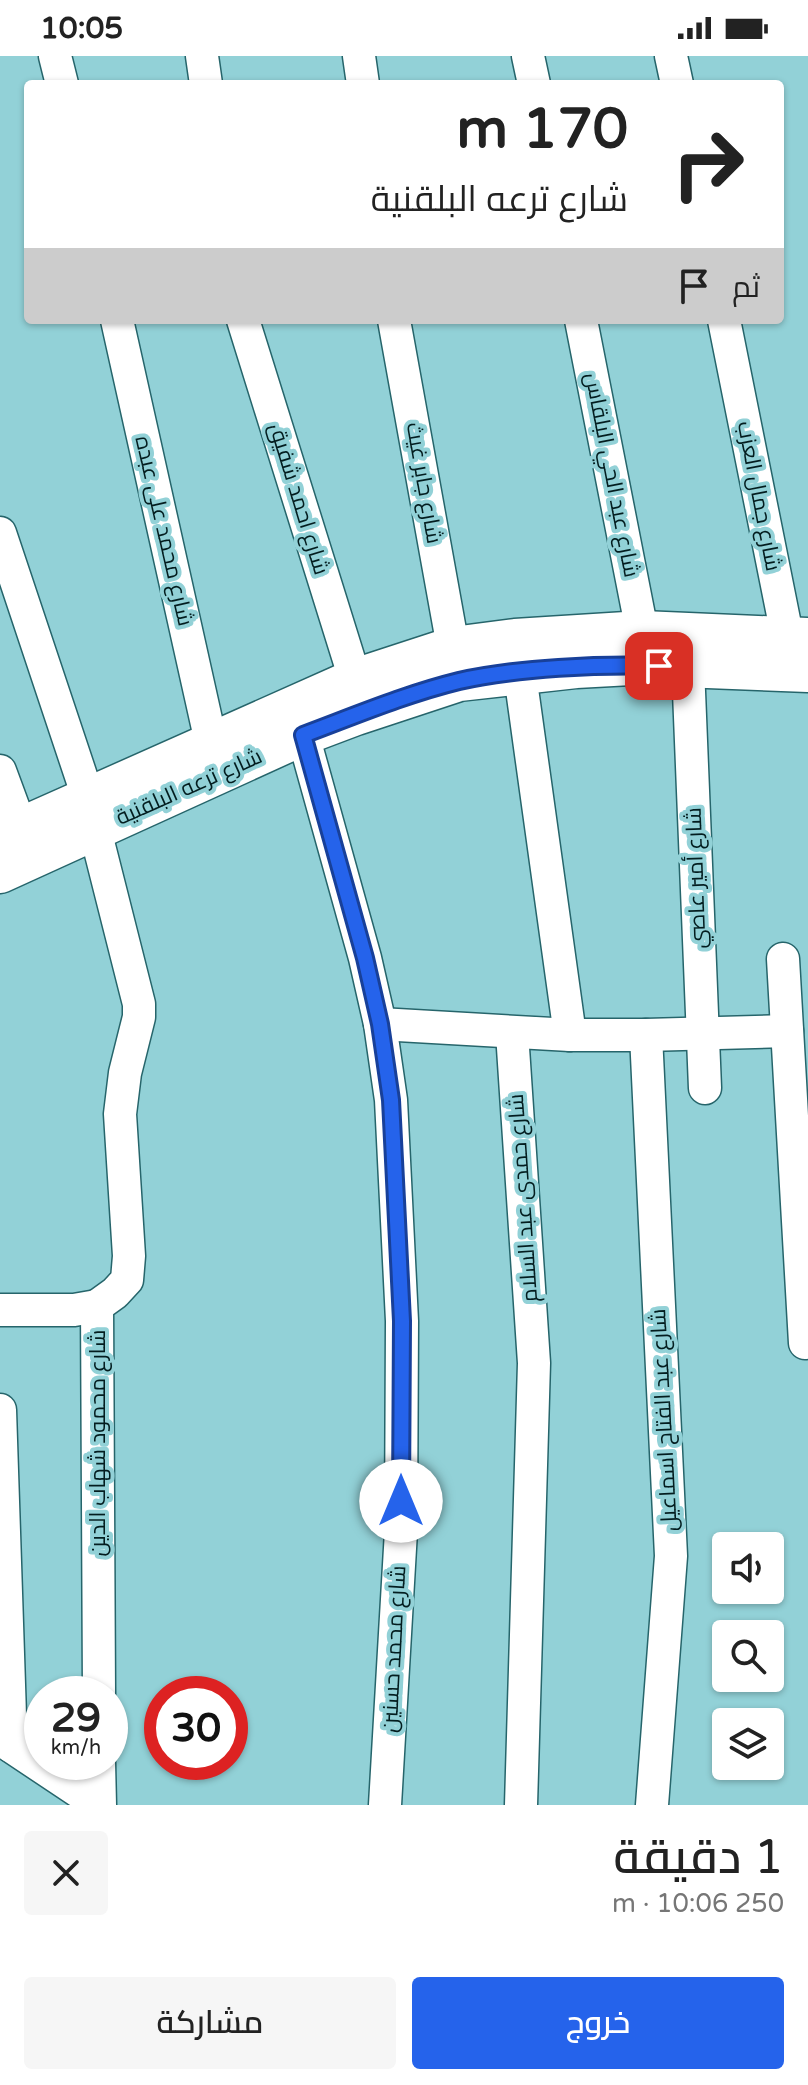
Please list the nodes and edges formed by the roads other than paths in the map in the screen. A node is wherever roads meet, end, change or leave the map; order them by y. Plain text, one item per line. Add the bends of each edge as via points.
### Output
1 (55, 56) edge
2 (202, 56) edge
3 (359, 56) edge
4 (528, 56) edge
5 (671, 56) edge
6 (61, 80) edge
7 (205, 80) edge
8 (362, 80) edge
9 (533, 80) edge
10 (676, 80) edge
11 (118, 324) edge
12 (244, 324) edge
13 (395, 324) edge
14 (582, 324) edge
15 (725, 324) edge
16 (0, 533) edge
17 (642, 631) junction
18 (453, 647) junction
19 (799, 654) edge
20 (517, 656) junction
21 (688, 667) junction
22 (355, 679) junction
23 (303, 735) junction
24 (211, 742) junction
25 (0, 771) edge
26 (92, 814) junction
27 (10, 833) edge
28 (0, 873) edge
29 (783, 959) dead end
30 (380, 1024) junction
31 (787, 1031) junction
32 (512, 1033) junction
33 (703, 1034) junction
34 (570, 1035) junction
35 (646, 1035) junction
36 (705, 1088) dead end
37 (97, 1306) junction
38 (0, 1310) edge
39 (805, 1343) dead end
40 (0, 1410) edge
41 (99, 1676) edge
42 (6, 1743) edge
43 (99, 1780) edge
44 (99, 1805) edge
45 (385, 1805) edge
46 (521, 1805) edge
47 (652, 1805) edge

1 - 6 street
2 - 7 street
3 - 8 street
4 - 9 street
5 - 10 street
11 - 24 street, شارع محمد على عبده
12 - 22 street, شارع احمد شفيق
13 - 18 street, شارع جابر غيث
14 - 17 street, شارع عبد الحي البلقاس
15 - 19 street, شارع جمال العزب
16 - 26 street
17 - 19 street, شارع ترعه البلقنية
17 - 20 street, شارع ترعه البلقنية
18 - 20 street, شارع ترعه البلقنية
18 - 22 street, شارع ترعه البلقنية
19 - 21 street, شارع ترعه البلقنية
20 - 21 street, شارع ترعه البلقنية
20 - 23 street, شارع ترعه البلقنية
20 - 34 street
21 - 33 street, شارع أمير عاصي
22 - 24 street, شارع ترعه البلقنية
23 - 26 street, شارع ترعه البلقنية
23 - 30 street, شارع محمد حسنين
24 - 26 street, شارع ترعه البلقنية
25 - 27 street
26 - 27 street, شارع ترعه البلقنية
26 - 28 street, شارع ترعه البلقنية
26 - 37 street, شارع محمود شهاب الدين via 139,1004 120,1114 127,1280
29 - 31 street
30 - 32 street
30 - 45 street, شارع محمد حسنين via 391,1100 402,1321 401,1531
31 - 33 street
31 - 39 street
32 - 34 street
32 - 46 street, شارع حمدى عبد السلام via 534,1363
33 - 35 street
33 - 36 street, شارع أمير عاصي
34 - 35 street
35 - 47 street, شارع عبد الفتاح اسماعيل via 671,1556
37 - 38 street
37 - 41 street, شارع محمود شهاب الدين
40 - 42 street
42 - 44 street
43 - 44 street

